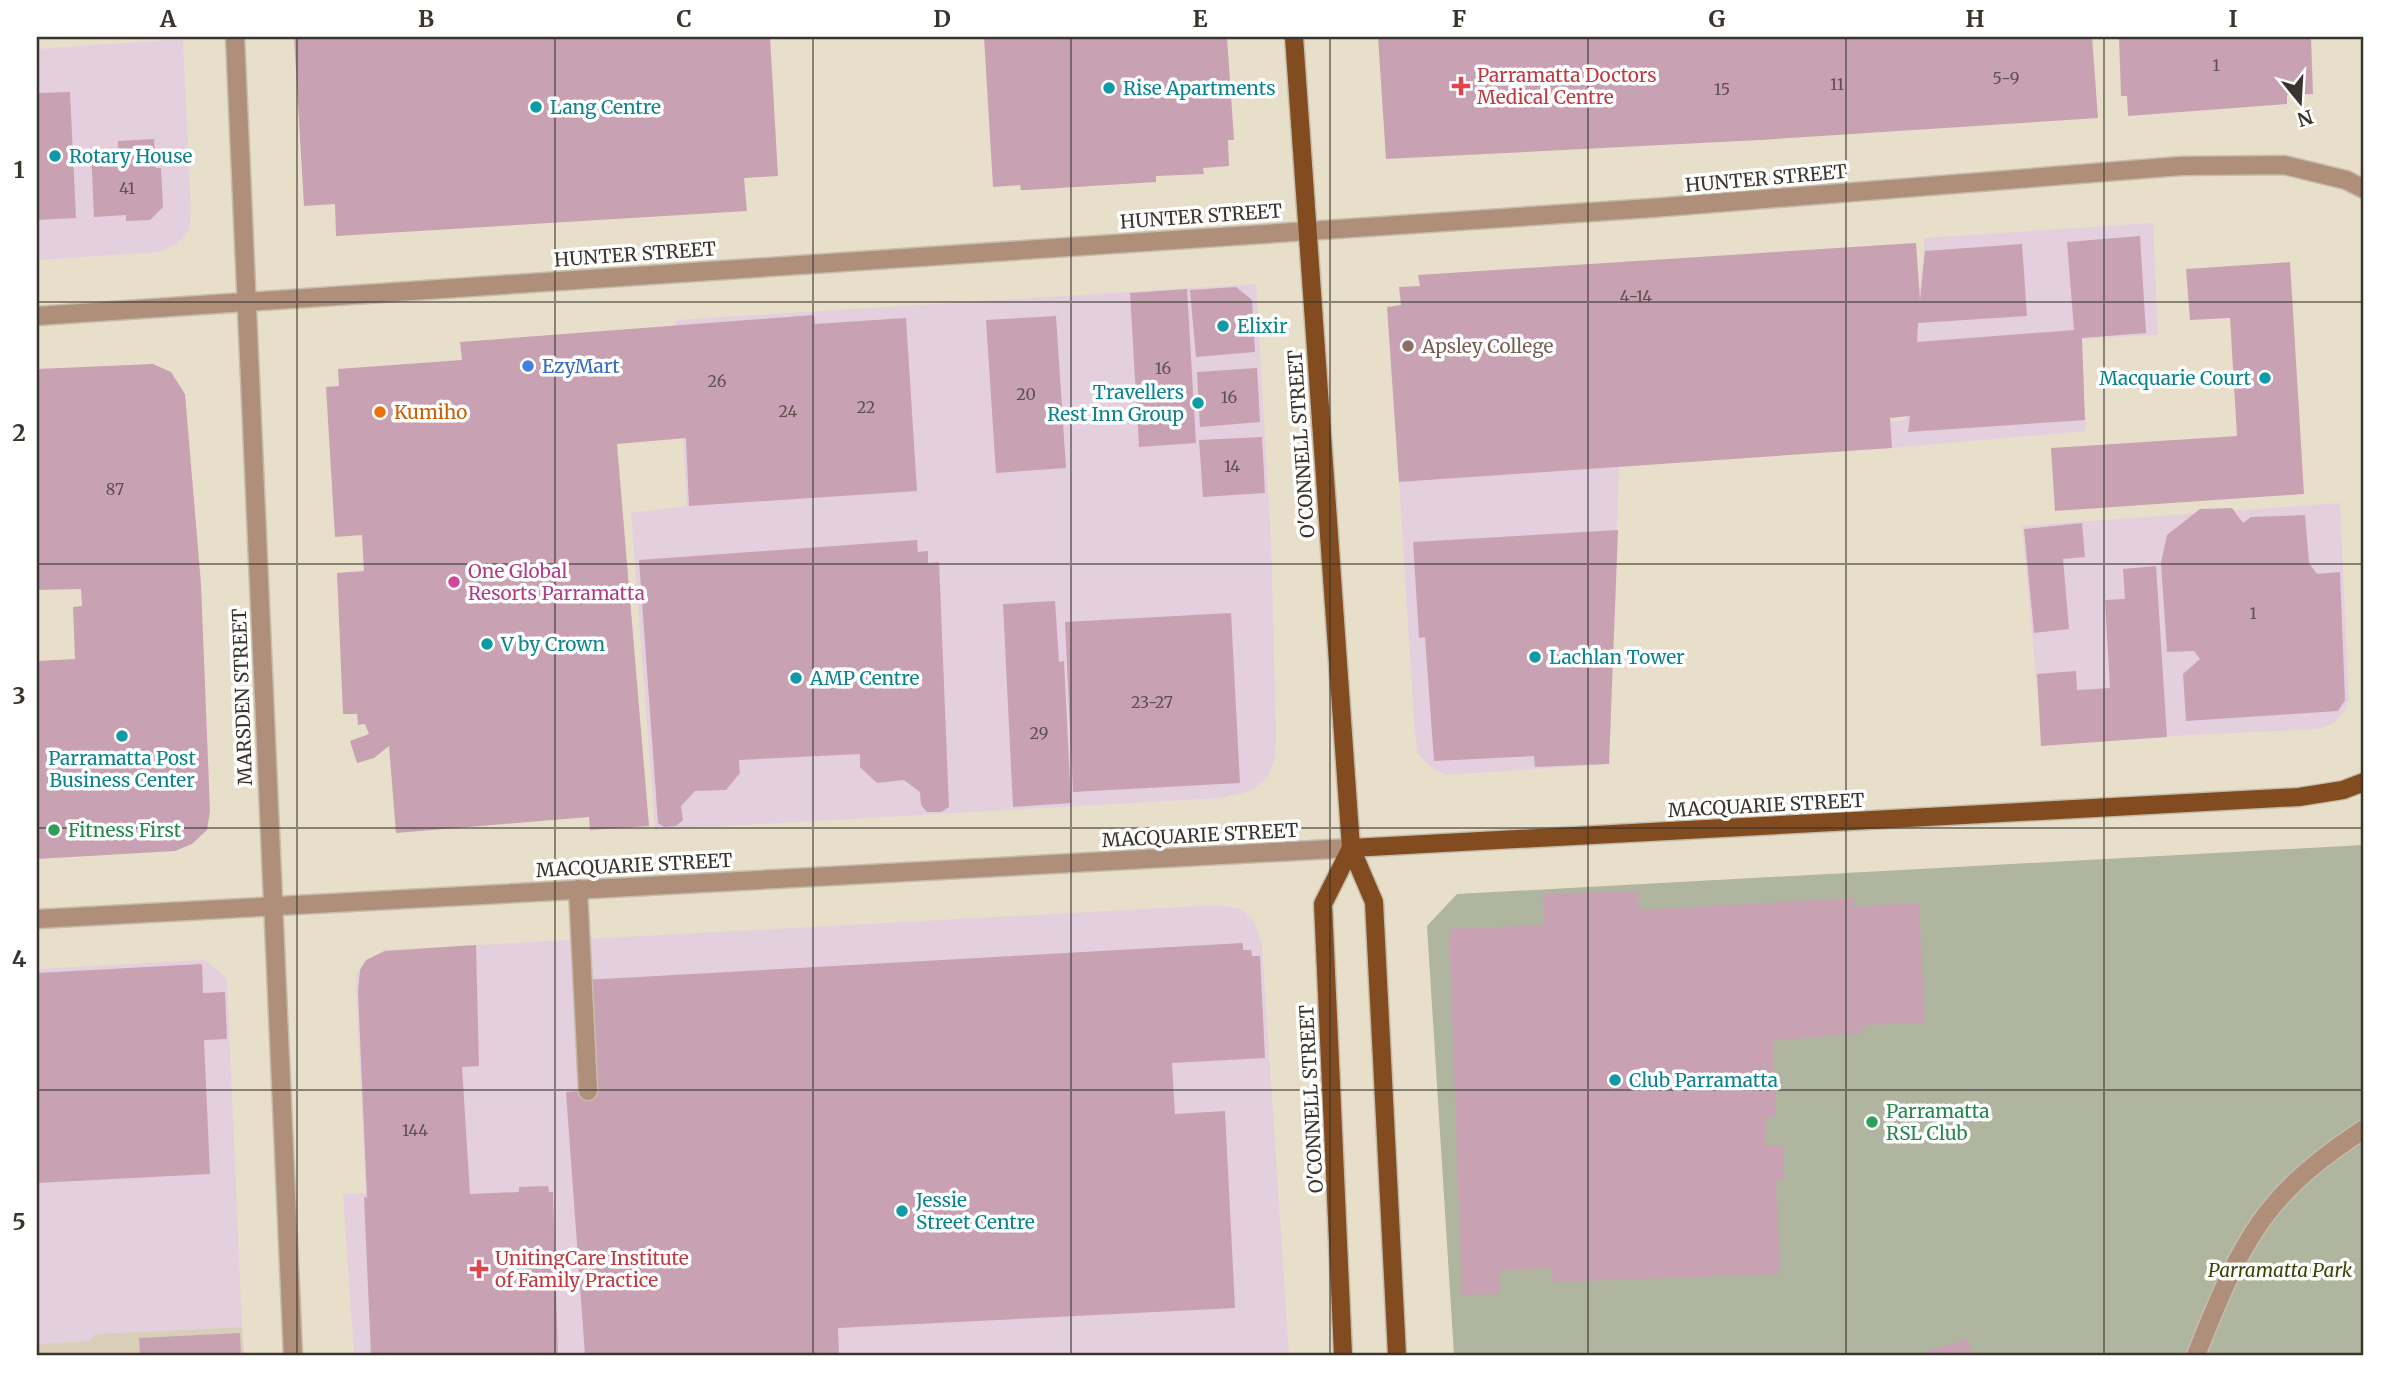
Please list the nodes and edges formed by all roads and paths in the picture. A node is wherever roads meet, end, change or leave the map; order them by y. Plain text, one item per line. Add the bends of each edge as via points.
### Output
1 (235, 37) edge
2 (1294, 37) edge
3 (2364, 188) edge
4 (1307, 230) junction
5 (246, 302) junction
6 (37, 316) edge
7 (2364, 783) edge
8 (1351, 848) junction
9 (578, 889) junction
10 (271, 905) junction
11 (37, 919) edge
12 (588, 1091) dead end
13 (2364, 1129) edge
14 (293, 1355) edge
15 (1343, 1355) edge
16 (1397, 1355) edge
17 (2196, 1355) edge

1 - 5 street, MARSDEN STREET
2 - 4 main road, O'CONNELL STREET
3 - 4 street, HUNTER STREET via 2284,165 2181,166
4 - 5 street, HUNTER STREET
4 - 8 main road, O'CONNELL STREET
5 - 6 street, HUNTER STREET
5 - 10 street, MARSDEN STREET
7 - 8 main road, MACQUARIE STREET via 2299,797
8 - 9 street, MACQUARIE STREET
8 - 15 main road, O'CONNELL STREET via 1323,904
8 - 16 main road, O'CONNELL STREET via 1374,902
9 - 10 street, MACQUARIE STREET
9 - 12 street
10 - 11 street, MACQUARIE STREET
10 - 14 street, MARSDEN STREET
13 - 17 street via 2316,1162 2276,1201 2246,1245

